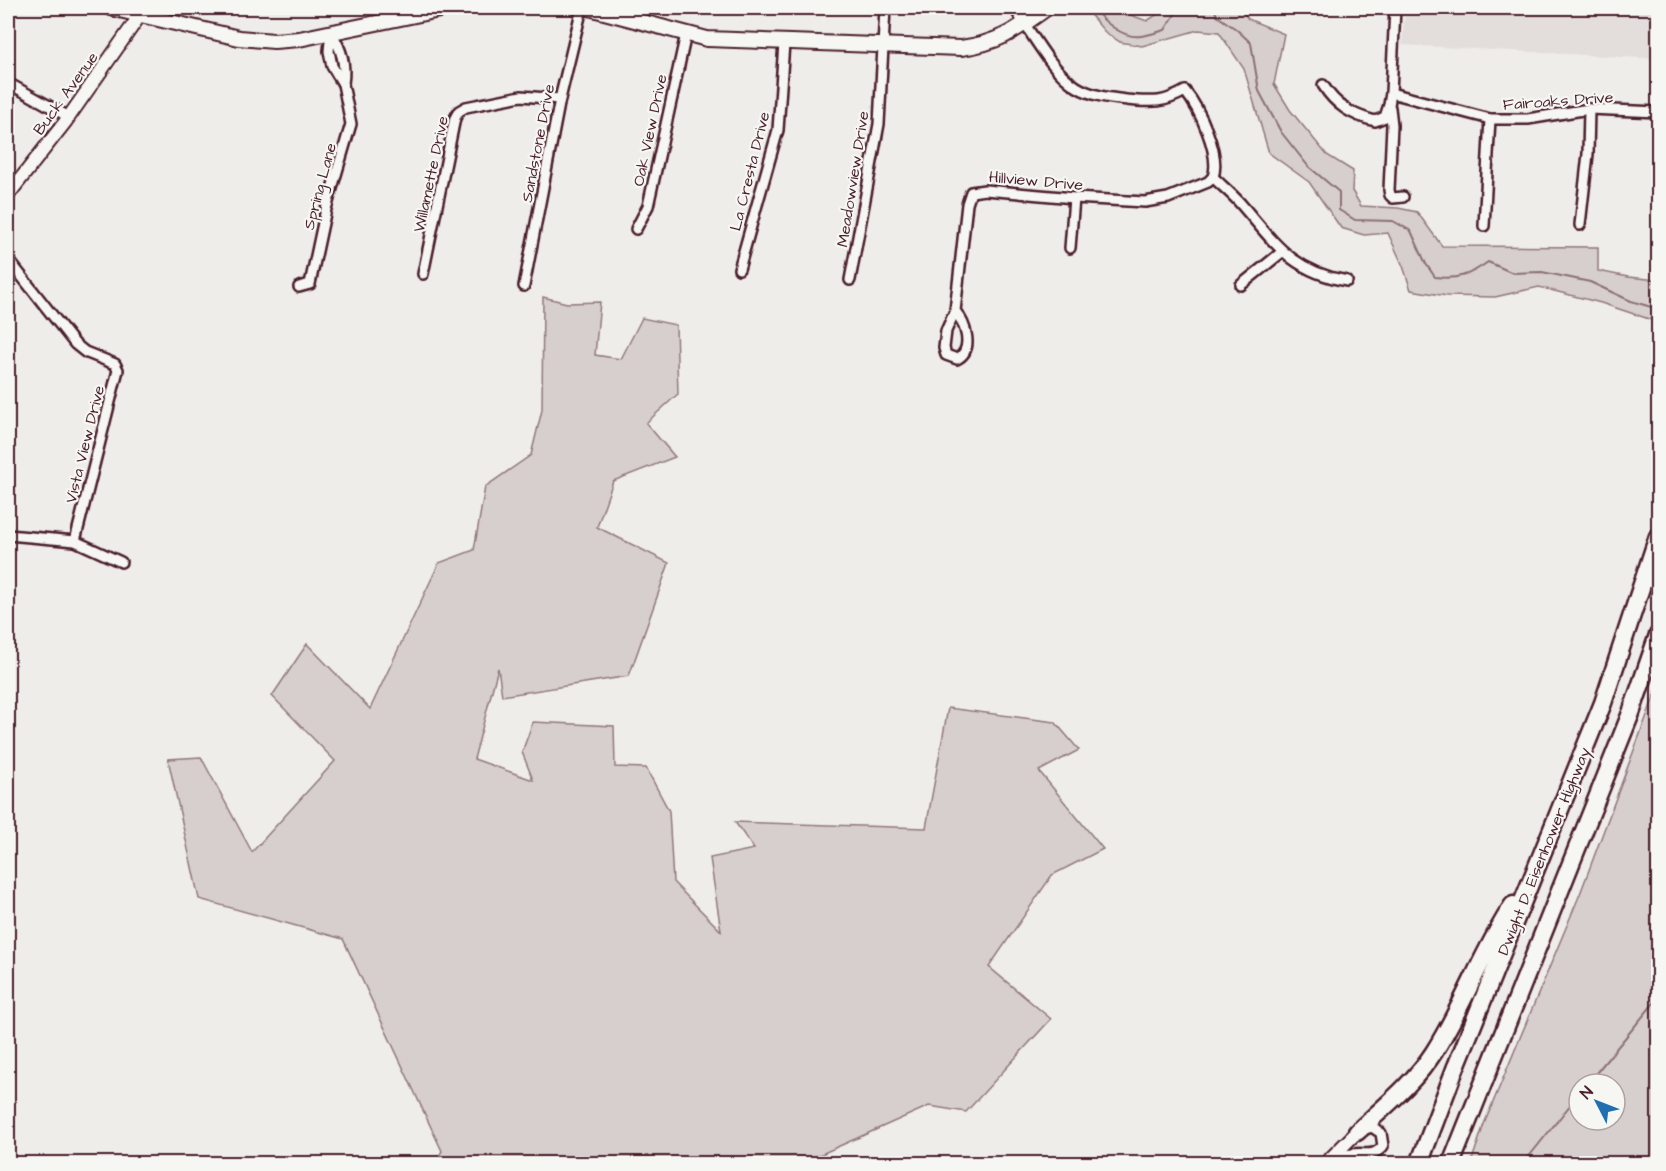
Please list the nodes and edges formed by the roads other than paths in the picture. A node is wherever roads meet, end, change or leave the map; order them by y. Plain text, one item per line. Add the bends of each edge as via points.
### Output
1 (111, 8) edge
2 (444, 8) edge
3 (582, 8) edge
4 (590, 8) edge
5 (885, 8) edge
6 (1014, 8) edge
7 (1047, 8) edge
8 (1395, 8) edge
9 (142, 12) edge
10 (1025, 23) junction
11 (331, 32) junction
12 (686, 34) junction
13 (784, 43) junction
14 (882, 46) junction
15 (8, 83) edge
16 (1323, 85) dead end
17 (1391, 93) junction
18 (560, 99) junction
19 (1389, 105) junction
20 (1589, 110) junction
21 (1659, 112) edge
22 (69, 117) junction
23 (1490, 119) junction
24 (1213, 177) junction
25 (8, 195) edge
26 (1403, 197) dead end
27 (1074, 198) junction
28 (1580, 225) dead end
29 (1484, 226) dead end
30 (636, 230) dead end
31 (1070, 248) dead end
32 (1282, 252) junction
33 (8, 259) edge
34 (739, 269) dead end
35 (423, 274) dead end
36 (850, 280) dead end
37 (1347, 281) dead end
38 (1241, 285) dead end
39 (524, 286) dead end
40 (299, 287) dead end
41 (955, 311) junction
42 (8, 535) edge
43 (1659, 536) edge
44 (75, 541) junction
45 (121, 562) dead end
46 (1659, 635) edge
47 (1533, 875) junction
48 (1357, 1132) junction
49 (1325, 1164) edge
50 (1330, 1164) edge
51 (1419, 1164) edge
52 (1451, 1164) edge

1 - 9 main road
2 - 11 main road
3 - 18 street, Sandstone Drive
4 - 12 main road
5 - 14 street, Meadowview Drive
6 - 10 street
7 - 10 main road
8 - 17 street
9 - 11 main road via 247,39 282,41
9 - 22 street, Buck Avenue
10 - 14 main road via 994,41 976,46
10 - 24 street via 1054,66 1077,87 1092,94 1159,102 1185,91 1195,103 1213,152
11 - 40 street, Spring Lane via 332,66 343,84 351,124 326,209 313,276 310,284
12 - 13 main road via 717,40
12 - 30 street, Oak View Drive via 648,206
13 - 14 main road
13 - 34 street, La Cresta Drive via 778,130
14 - 36 street, Meadowview Drive via 879,124
15 - 22 street
16 - 19 street via 1348,112 1366,119 1385,117
17 - 19 street
17 - 23 street, Fairoaks Drive
18 - 35 street, Willamette Drive via 520,96 459,111
18 - 39 street, Sandstone Drive
19 - 26 street via 1389,190 1394,198
20 - 21 street, Fairoaks Drive
20 - 23 street, Fairoaks Drive via 1521,120
20 - 28 street
22 - 25 street, Buck Avenue
23 - 29 street
24 - 27 street, Hillview Drive via 1168,198 1144,202
24 - 32 street
27 - 31 street
27 - 41 street, Hillview Drive via 971,192
32 - 37 street via 1310,270
32 - 38 street
33 - 44 street, Vista View Drive via 75,344 115,364 118,370
41 - 41 street via 966,331 965,351 957,359 946,355 944,348
42 - 44 street
43 - 47 highway, Dwight D. Eisenhower Highway via 1603,704
44 - 45 street
46 - 52 highway, Dwight D. Eisenhower Highway
47 - 48 highway via 1502,923 1434,1054
47 - 51 highway, Dwight D. Eisenhower Highway
48 - 49 street
48 - 50 street via 1378,1129 1383,1146 1372,1155 1352,1154

